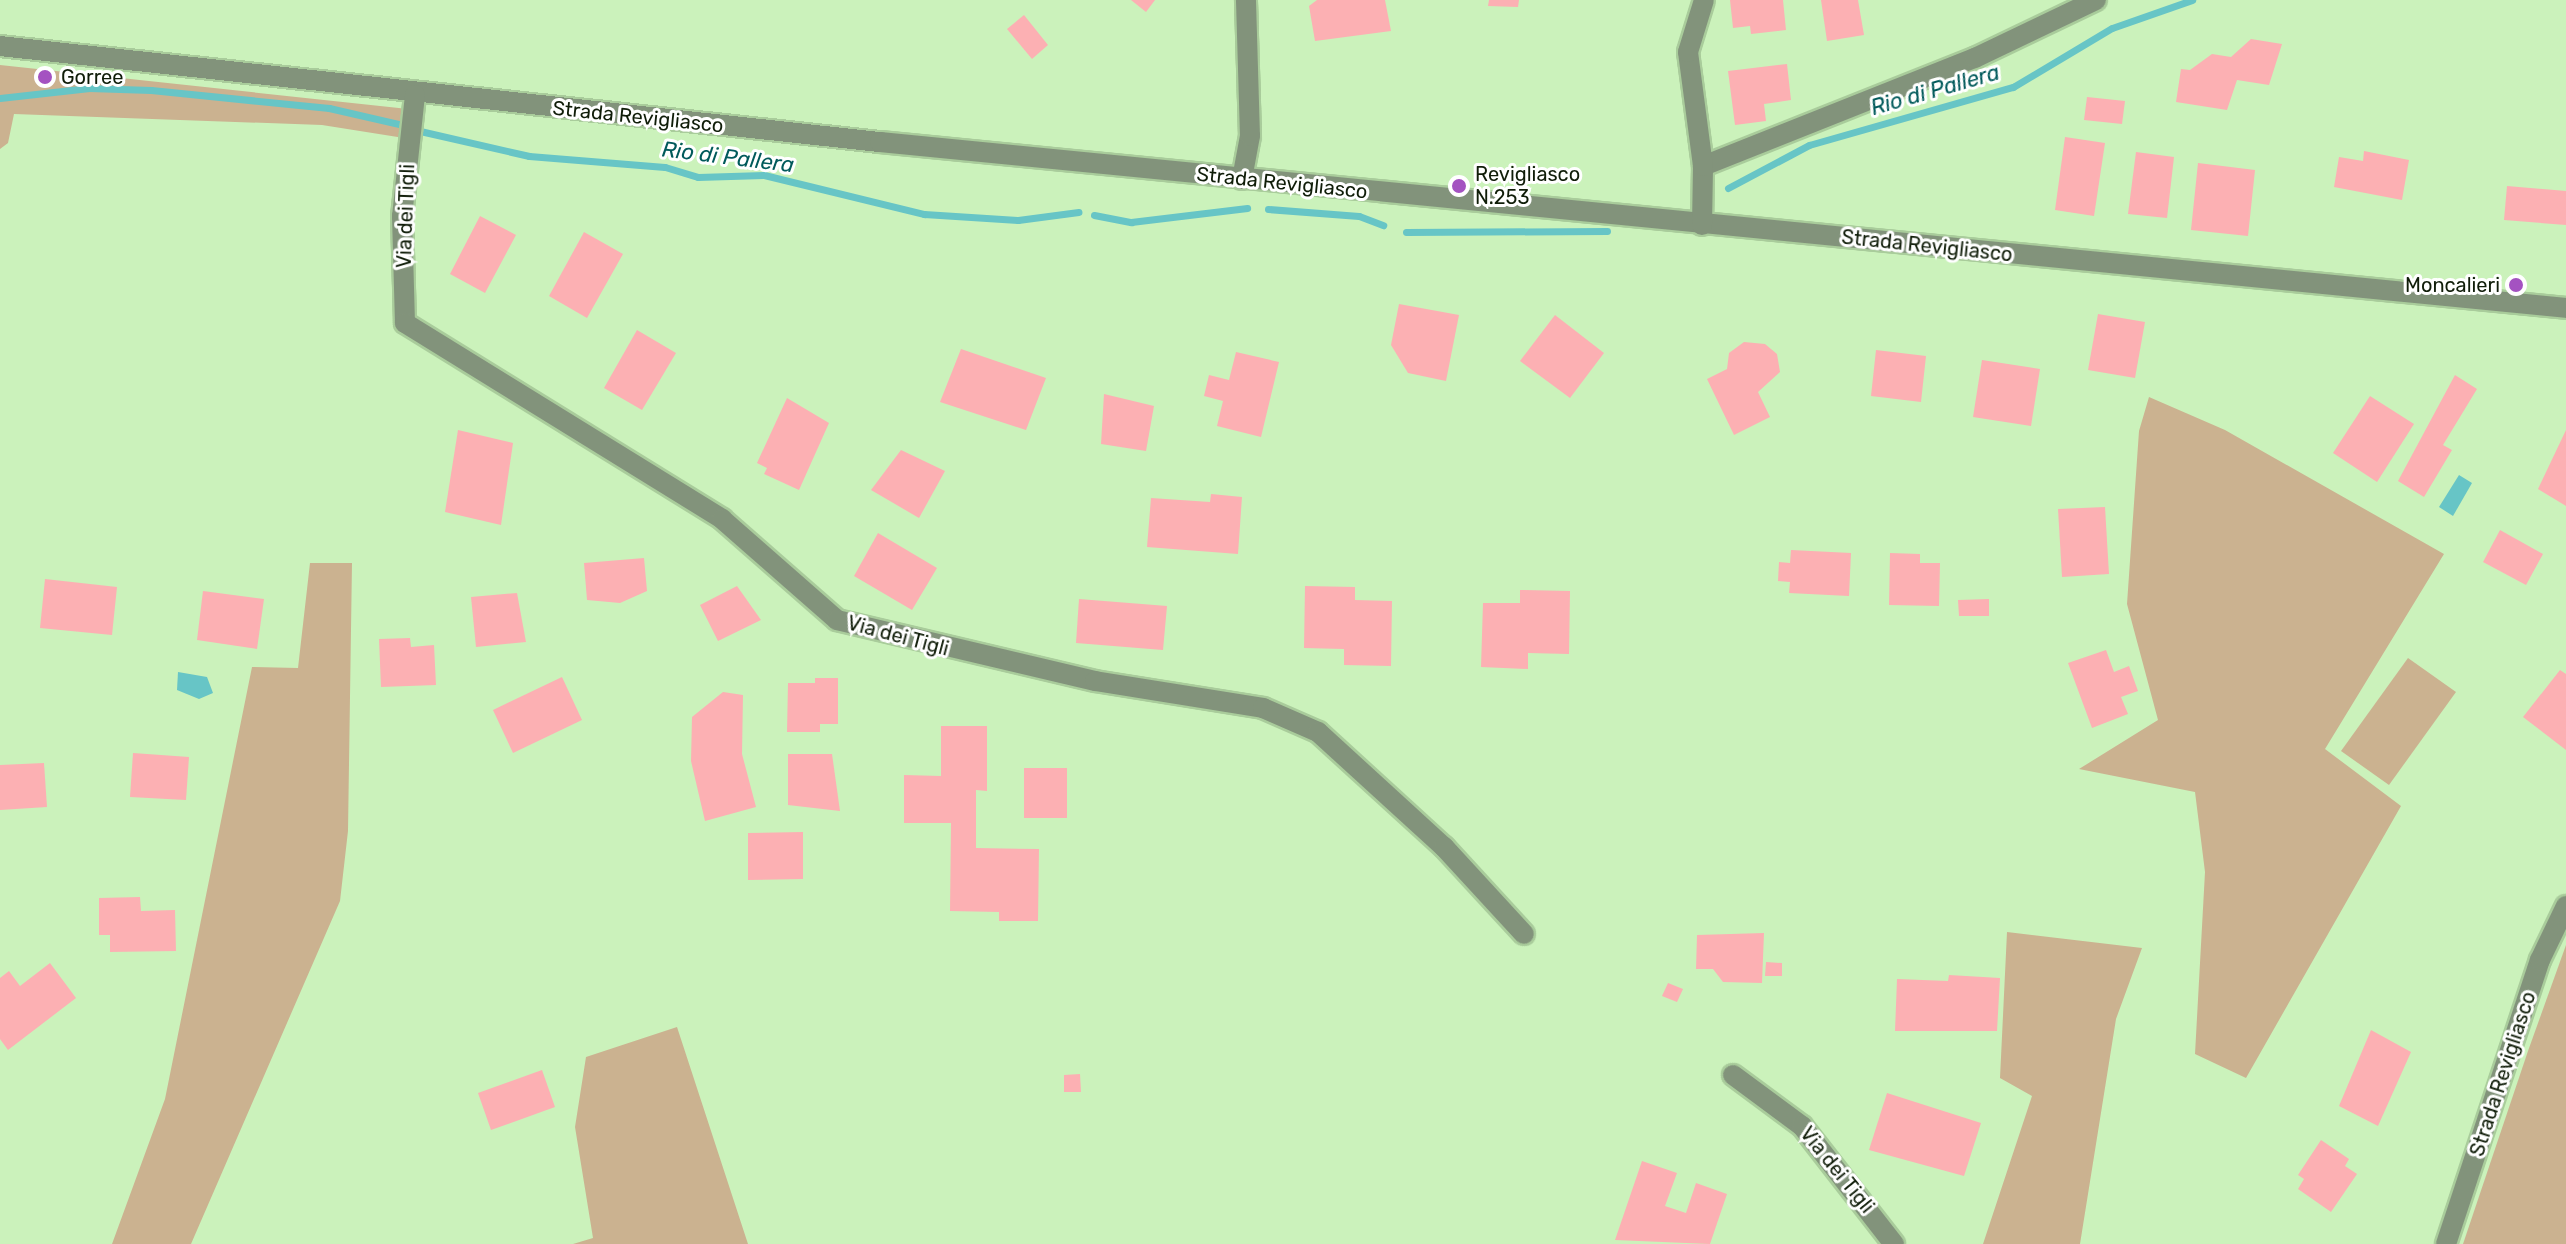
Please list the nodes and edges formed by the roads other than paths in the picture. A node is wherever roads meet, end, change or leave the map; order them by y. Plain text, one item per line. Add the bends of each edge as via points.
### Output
1 (1246, 0) edge
2 (1704, 0) edge
3 (2096, 0) edge
4 (0, 46) edge
5 (415, 95) junction
6 (1703, 166) junction
7 (1242, 179) junction
8 (1702, 225) junction
9 (2566, 308) edge
10 (2566, 906) edge
11 (1524, 934) dead end
12 (1733, 1075) dead end
13 (1894, 1244) edge
14 (2446, 1244) edge

1 - 7 street via 1250,136
2 - 6 street via 1688,52
3 - 6 street via 1975,58
4 - 5 street, Strada Revigliasco
5 - 7 street, Strada Revigliasco
5 - 11 street, Via dei Tigli via 402,216 405,323 722,519 837,620 1095,681 1263,708 1318,732 1444,847
6 - 8 street
7 - 8 street, Strada Revigliasco
8 - 9 street, Strada Revigliasco
10 - 14 street, Strada Revigliasco via 2540,960
12 - 13 street, Via dei Tigli via 1802,1126

